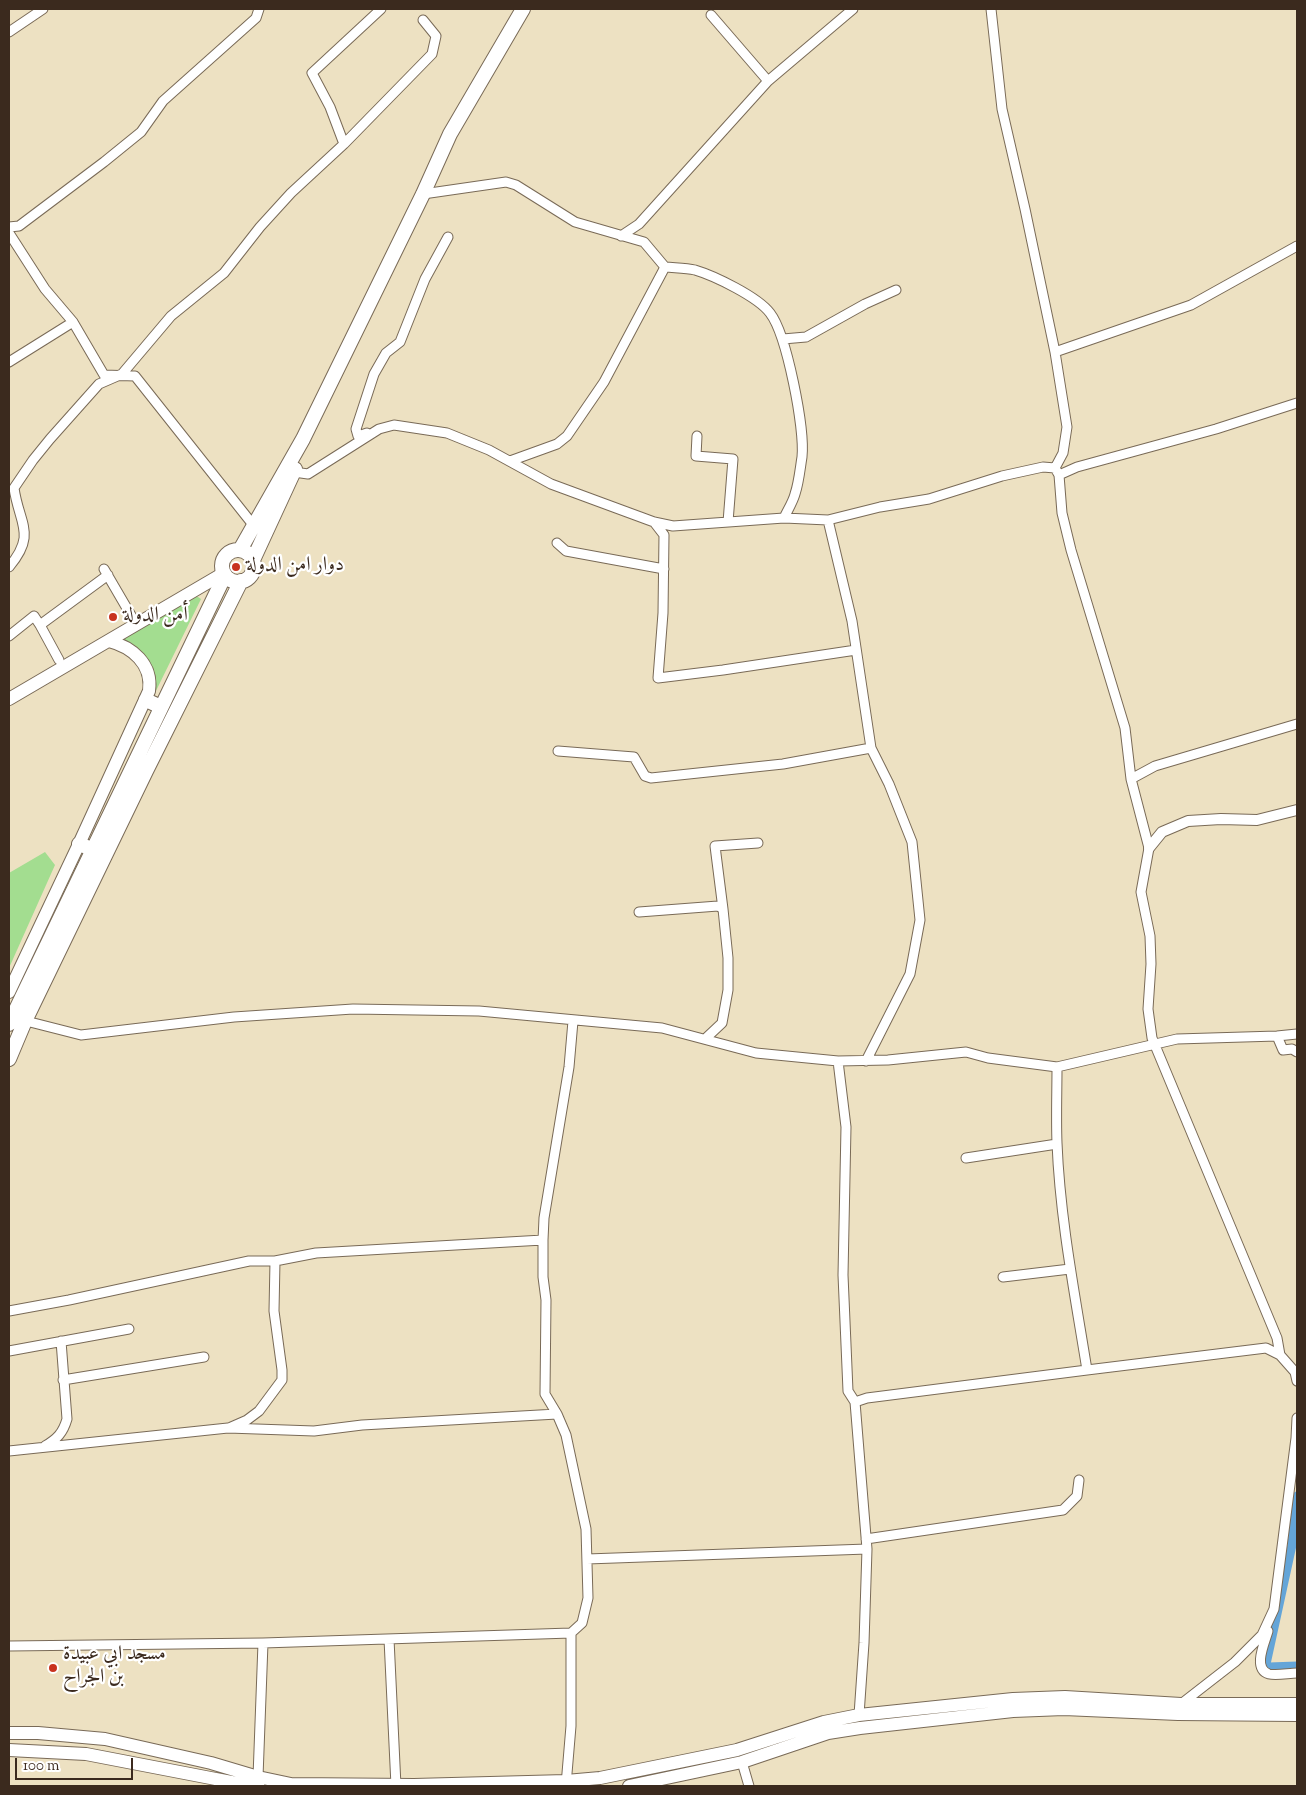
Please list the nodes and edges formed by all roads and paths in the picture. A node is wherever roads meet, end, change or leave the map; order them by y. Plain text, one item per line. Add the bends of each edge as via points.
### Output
1 (43, 9) edge
2 (381, 9) edge
3 (524, 9) edge
4 (853, 9) edge
5 (991, 9) edge
6 (256, 11) edge
7 (711, 15) dead end
8 (423, 20) dead end
9 (9, 32) edge
10 (768, 81) junction
11 (344, 144) junction
12 (423, 194) junction
13 (9, 227) edge
14 (9, 233) edge
15 (621, 236) junction
16 (448, 237) dead end
17 (1297, 248) edge
18 (665, 267) junction
19 (896, 290) dead end
20 (73, 322) junction
21 (783, 339) junction
22 (1055, 352) junction
23 (9, 362) edge
24 (122, 374) junction
25 (1297, 403) edge
26 (379, 429) junction
27 (697, 436) dead end
28 (303, 439) junction
29 (510, 461) junction
30 (294, 472) junction
31 (1057, 472) junction
32 (784, 518) junction
33 (828, 520) junction
34 (654, 522) junction
35 (728, 522) junction
36 (254, 526) junction
37 (557, 543) dead end
38 (240, 550) junction
39 (253, 560) junction
40 (9, 567) edge
41 (664, 569) junction
42 (224, 571) junction
43 (242, 581) junction
44 (132, 617) junction
45 (40, 625) junction
46 (9, 636) edge
47 (109, 641) junction
48 (856, 650) junction
49 (59, 660) junction
50 (9, 690) edge
51 (9, 699) edge
52 (146, 700) junction
53 (160, 707) junction
54 (1297, 724) edge
55 (870, 748) junction
56 (558, 751) dead end
57 (1131, 779) junction
58 (1297, 810) edge
59 (758, 843) dead end
60 (79, 844) junction
61 (1149, 848) junction
62 (100, 852) junction
63 (723, 909) junction
64 (639, 912) dead end
65 (9, 992) edge
66 (573, 1020) junction
67 (15, 1021) edge
68 (1297, 1034) edge
69 (1278, 1036) junction
70 (705, 1039) junction
71 (1155, 1044) junction
72 (1295, 1050) edge
73 (9, 1059) edge
74 (838, 1061) junction
75 (866, 1061) junction
76 (1057, 1067) junction
77 (1057, 1144) junction
78 (966, 1158) dead end
79 (543, 1240) junction
80 (276, 1261) junction
81 (1070, 1269) junction
82 (1004, 1277) dead end
83 (9, 1311) edge
84 (129, 1329) dead end
85 (61, 1341) junction
86 (9, 1351) edge
87 (1280, 1355) junction
88 (204, 1357) dead end
89 (1087, 1370) junction
90 (63, 1380) junction
91 (1297, 1381) edge
92 (855, 1402) junction
93 (557, 1414) junction
94 (1297, 1418) edge
95 (228, 1428) junction
96 (42, 1448) junction
97 (9, 1451) edge
98 (1079, 1480) dead end
99 (866, 1538) junction
100 (867, 1549) junction
101 (587, 1559) junction
102 (1274, 1609) junction
103 (571, 1633) junction
104 (390, 1638) junction
105 (263, 1643) junction
106 (9, 1646) edge
107 (1297, 1673) edge
108 (1297, 1704) edge
109 (1180, 1709) junction
110 (859, 1714) junction
111 (1297, 1715) edge
112 (9, 1733) edge
113 (9, 1750) edge
114 (740, 1756) junction
115 (199, 1782) edge
116 (600, 1782) edge
117 (257, 1783) edge
118 (566, 1784) edge
119 (396, 1785) edge
120 (629, 1786) edge
121 (749, 1786) edge

1 - 9 street
2 - 11 street via 312,73
3 - 12 main road via 450,134
4 - 10 street
5 - 22 street via 1002,109
6 - 13 street via 256,18 164,101 141,132 19,226
7 - 10 street
8 - 11 street via 436,36 432,54
10 - 15 street via 639,224
11 - 24 street via 260,227 224,273 171,316
12 - 15 street via 506,182 575,222
12 - 28 main road
14 - 20 street via 45,289
15 - 18 street via 644,242
16 - 26 street via 425,279 400,342 386,353 374,374 356,429 358,436
17 - 22 street via 1191,305
18 - 21 street via 695,270 737,288 771,314
18 - 29 street via 604,382 567,436 557,444
19 - 21 street via 806,337
20 - 23 street
20 - 24 street via 104,374
21 - 32 street via 792,374 802,455 795,496
22 - 31 street via 1067,427
24 - 36 street via 135,376
24 - 40 street via 99,384 50,439 14,488 24,527 24,541 20,554
25 - 31 street via 1216,429
26 - 29 street via 394,425 447,433
26 - 30 street via 308,474
27 - 35 street via 696,456 733,458
28 - 30 main road
28 - 36 main road
29 - 34 street via 551,484
30 - 39 main road
31 - 33 street via 1043,467 929,499
31 - 57 street via 1071,550 1125,728
32 - 33 street
32 - 35 street
33 - 48 street
34 - 35 street via 672,526
34 - 41 street via 664,535
36 - 38 main road
37 - 41 street via 566,551
38 - 39 main road
38 - 42 main road via 228,554 223,561
39 - 43 main road via 252,573
41 - 48 street via 658,678
42 - 43 main road via 231,580
42 - 44 main road
42 - 47 main road
42 - 53 main road
43 - 62 main road
44 - 45 street via 106,572
44 - 49 main road
45 - 46 street via 34,616
45 - 49 street
47 - 51 main road
47 - 52 main road via 126,646 143,663 149,681
48 - 55 street
49 - 50 main road
52 - 53 main road
52 - 60 main road
53 - 62 main road
54 - 57 street via 1155,766
55 - 56 street via 783,764 651,778 645,776 634,757
55 - 75 street via 912,842 920,920 910,974
57 - 61 street
58 - 61 street via 1257,820 1188,821 1162,832
59 - 63 street via 715,846
60 - 62 main road
60 - 65 main road
61 - 71 street via 1141,892 1150,936 1148,1009
62 - 67 main road
63 - 64 street via 718,906
63 - 70 street via 728,990 722,1023
66 - 67 street via 479,1011 353,1009 234,1017 81,1035
66 - 70 street via 662,1028
66 - 79 street
67 - 73 main road
68 - 69 street
69 - 71 street via 1177,1039
69 - 72 street via 1283,1050
70 - 74 street via 756,1053
71 - 76 street
71 - 87 street via 1277,1338
74 - 75 street
74 - 92 street via 846,1127 843,1275 848,1391
75 - 76 street via 966,1052
76 - 77 street
77 - 78 street
77 - 81 street
79 - 80 street via 316,1253
79 - 93 street via 545,1394
80 - 83 street via 249,1262
80 - 95 street via 274,1311 282,1380 259,1411
81 - 82 street
81 - 89 street
84 - 85 street
85 - 86 street
85 - 90 street
87 - 89 street via 1266,1348
87 - 91 street via 1295,1372
88 - 90 street
89 - 92 street
90 - 96 street via 67,1419 64,1429 57,1439
92 - 99 street
93 - 95 street via 362,1425 314,1431
93 - 101 street via 566,1435 586,1528
94 - 102 street
95 - 96 street
96 - 97 street
98 - 99 street via 1078,1496 1063,1510
99 - 100 street
100 - 101 street
100 - 110 street
101 - 103 street via 588,1598 582,1623
102 - 107 street via 1260,1662 1262,1668 1272,1674
102 - 109 street via 1262,1635
103 - 104 street
103 - 118 street via 571,1726
104 - 105 street
104 - 119 street
105 - 106 street
105 - 117 street
108 - 109 main road
109 - 110 main road via 1065,1697
109 - 111 main road
109 - 114 main road via 1064,1709 869,1727 828,1733
110 - 114 main road via 824,1722
112 - 117 main road via 105,1739 211,1763
113 - 115 main road via 86,1754
114 - 116 main road
114 - 120 main road
114 - 121 street
115 - 117 main road
116 - 118 main road
117 - 119 main road
118 - 119 main road

